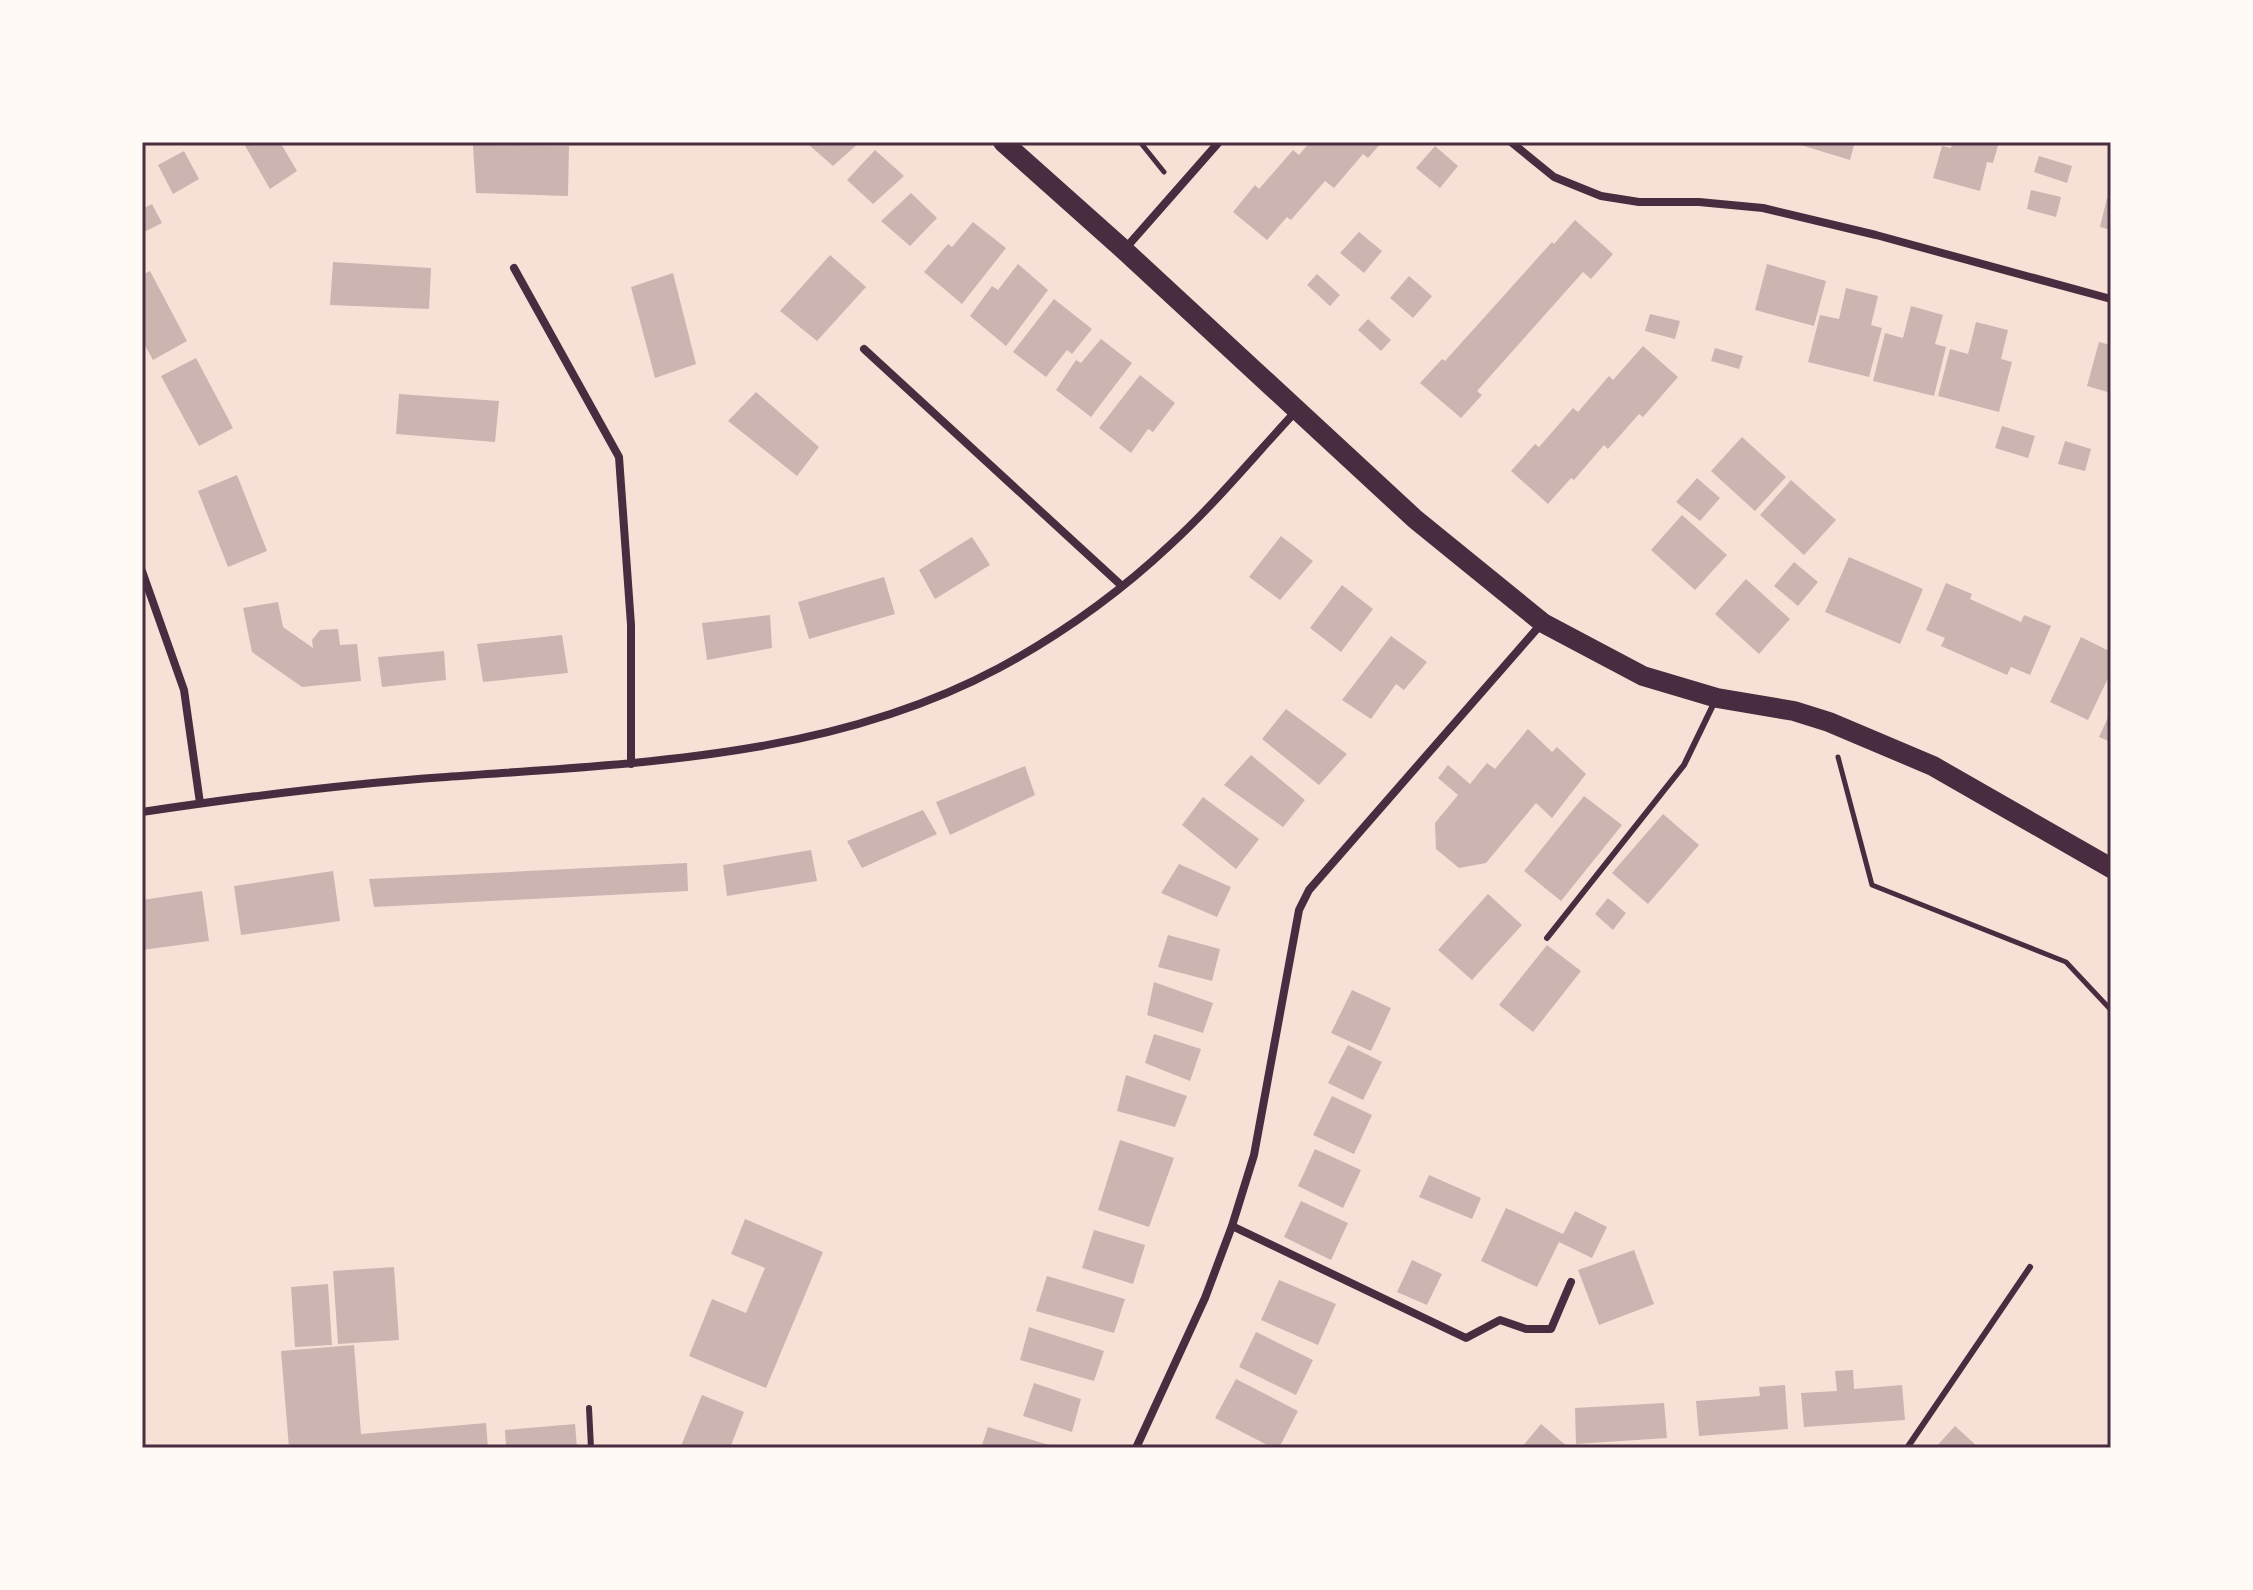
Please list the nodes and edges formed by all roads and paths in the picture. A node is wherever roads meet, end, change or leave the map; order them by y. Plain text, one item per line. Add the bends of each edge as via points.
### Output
1 (1003, 142) edge
2 (1140, 142) edge
3 (1219, 142) edge
4 (1511, 142) edge
5 (1177, 188) junction
6 (1124, 250) junction
7 (514, 268) dead end
8 (2111, 299) edge
9 (864, 349) dead end
10 (1297, 410) junction
11 (142, 571) edge
12 (1122, 586) junction
13 (1543, 623) junction
14 (1717, 698) junction
15 (1829, 722) junction
16 (631, 764) junction
17 (200, 803) junction
18 (142, 812) edge
19 (2111, 868) edge
20 (1547, 938) dead end
21 (2111, 1010) edge
22 (1232, 1226) junction
23 (2030, 1267) dead end
24 (1571, 1282) dead end
25 (589, 1408) dead end
26 (591, 1448) edge
27 (1136, 1448) edge
28 (1907, 1448) edge

1 - 6 main road
2 - 5 path
3 - 5 street
4 - 8 street via 1554,177 1601,196 1763,208
5 - 6 street
6 - 10 main road
7 - 16 street via 619,457 631,625
9 - 12 street
10 - 12 street via 1171,544
10 - 13 main road via 1415,519
11 - 17 street via 184,690
12 - 16 street via 999,668 933,698 846,729 724,755
13 - 14 main road via 1643,676
13 - 22 street via 1309,890 1299,910 1254,1155
14 - 15 main road
14 - 20 lane via 1684,765
15 - 19 main road via 1933,766
15 - 21 path via 1872,885 2066,962
16 - 17 street via 441,777
17 - 18 street
22 - 24 street via 1466,1338 1500,1320 1526,1329 1551,1329
22 - 27 street
23 - 28 lane
25 - 26 lane

